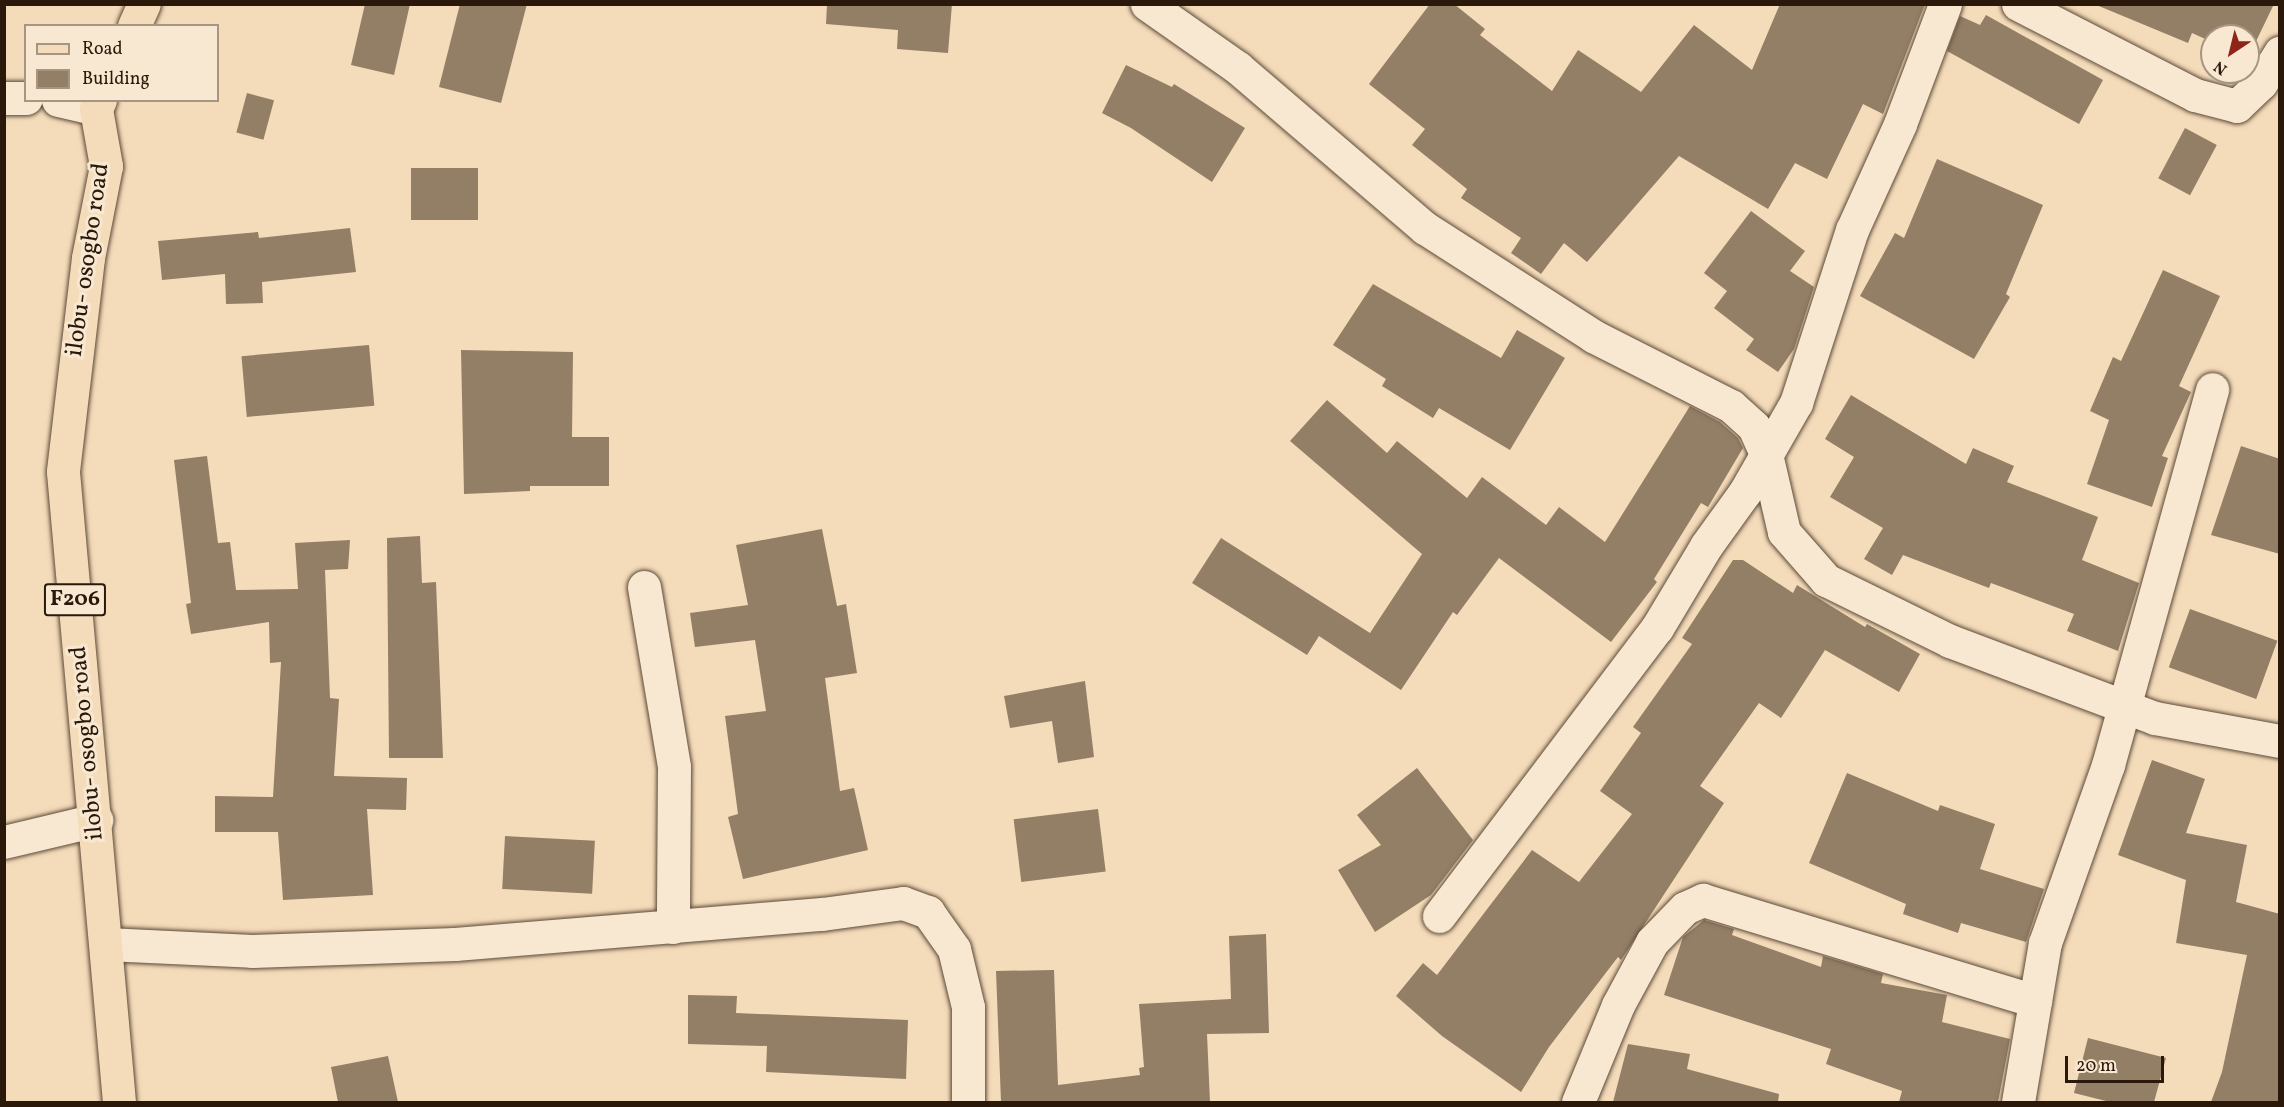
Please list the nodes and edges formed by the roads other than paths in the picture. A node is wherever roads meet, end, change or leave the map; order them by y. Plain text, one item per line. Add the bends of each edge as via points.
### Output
1 (144, 4) edge
2 (1147, 4) edge
3 (1945, 4) edge
4 (2018, 4) edge
5 (135, 24) edge
6 (2280, 52) edge
7 (4, 98) edge
8 (24, 98) edge
9 (74, 102) edge
10 (98, 105) edge
11 (2212, 388) dead end
12 (1766, 454) junction
13 (644, 587) dead end
14 (2124, 707) junction
15 (2280, 741) edge
16 (96, 820) junction
17 (4, 842) edge
18 (1439, 916) dead end
19 (674, 927) junction
20 (106, 944) junction
21 (2035, 1001) junction
22 (119, 1102) edge
23 (968, 1102) edge
24 (1578, 1102) edge
25 (2018, 1102) edge

1 - 5 main road
2 - 12 street via 1238,68 1425,228 1593,336 1731,406 1754,427
3 - 12 street via 1900,124 1852,230 1796,403
4 - 6 street via 2195,95 2237,106 2261,83
7 - 8 street
9 - 10 street
10 - 16 main road, ilobu- osogbo road / F206 via 106,166 88,258 63,472
11 - 14 street
12 - 14 street via 1784,532 1826,580 1950,641
12 - 18 street via 1657,628
13 - 19 street via 674,767
14 - 15 street via 2155,718
14 - 21 street via 2108,765 2045,943
16 - 17 street
16 - 20 main road, ilobu- osogbo road / F206
19 - 20 street via 455,944 252,951
19 - 23 street via 903,903 928,912 954,949 968,1006
20 - 22 main road, ilobu- osogbo road / F206
21 - 24 street via 1703,900 1685,908 1652,942 1618,1005
21 - 25 street

